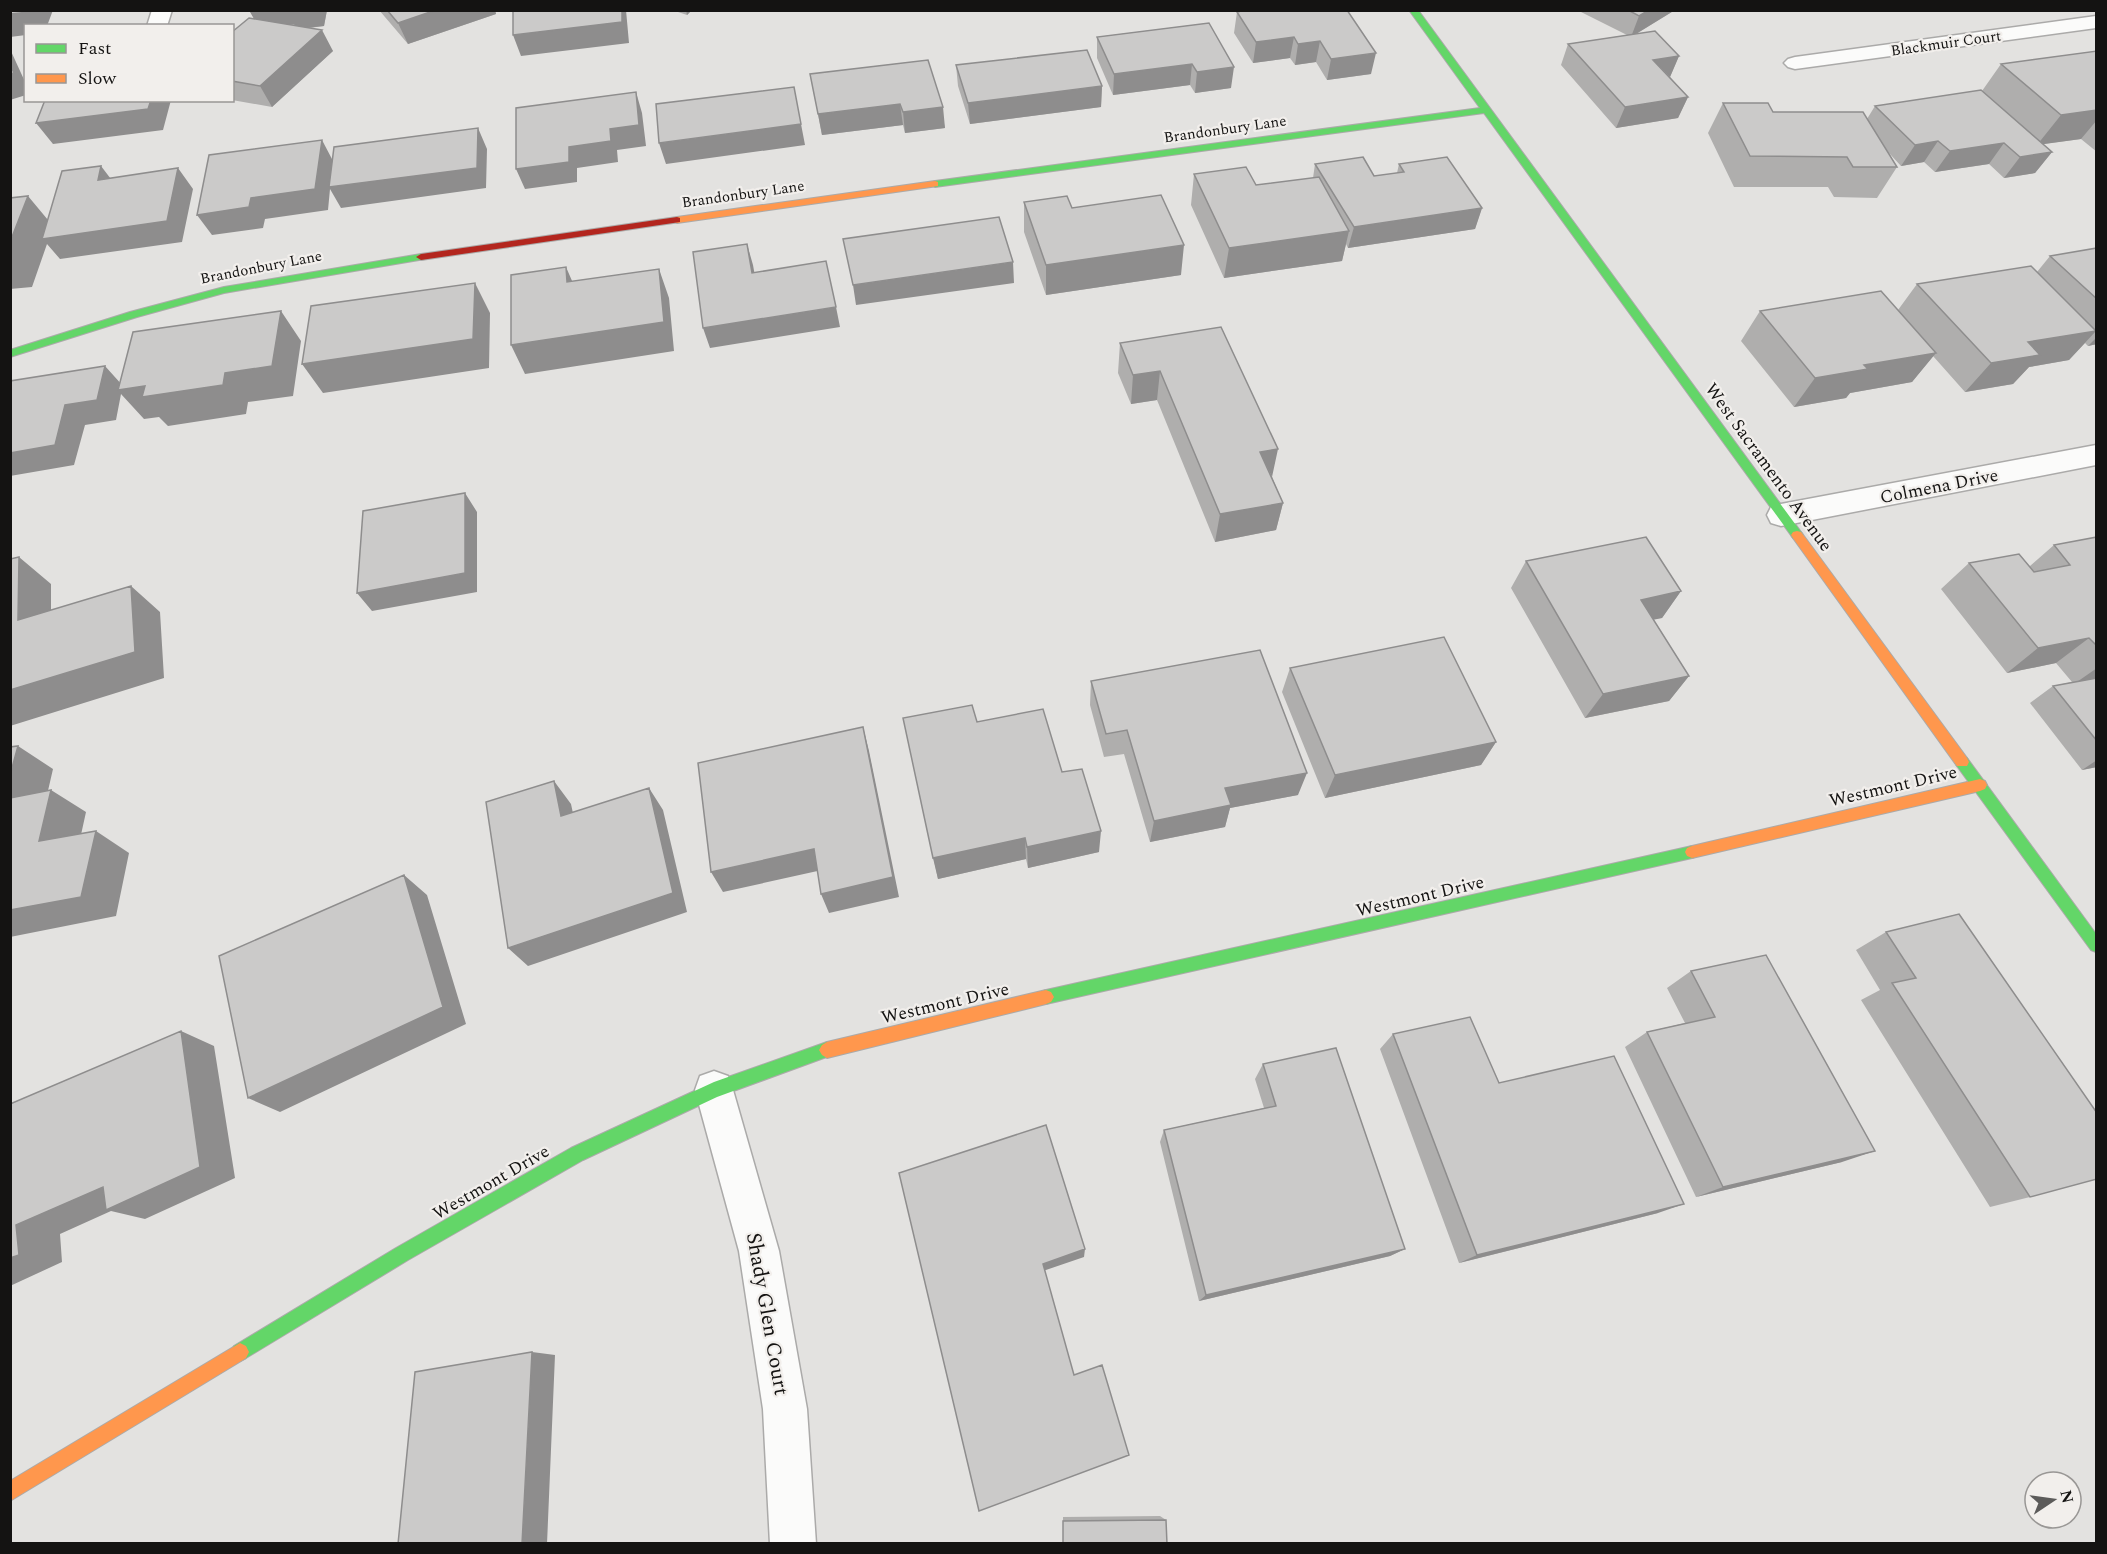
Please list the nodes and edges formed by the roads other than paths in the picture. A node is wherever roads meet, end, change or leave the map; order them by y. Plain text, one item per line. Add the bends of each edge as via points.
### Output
1 (1413, 10) edge
2 (2097, 22) edge
3 (1795, 63) dead end
4 (1488, 110) junction
5 (10, 354) edge
6 (2097, 456) edge
7 (1781, 515) junction
8 (1980, 785) junction
9 (2097, 945) edge
10 (714, 1090) junction
11 (10, 1492) edge
12 (793, 1544) edge

1 - 4 street, West Sacramento Avenue
2 - 3 street, Blackmuir Court
4 - 5 street, Brandonbury Lane via 328,271 224,290
4 - 7 street, West Sacramento Avenue
6 - 7 street, Colmena Drive
7 - 8 street, West Sacramento Avenue
8 - 9 street, West Sacramento Avenue
8 - 10 street, Westmont Drive via 948,1020 832,1048
10 - 11 street, Westmont Drive via 577,1154 392,1260
10 - 12 street, Shady Glen Court via 759,1251 785,1409

